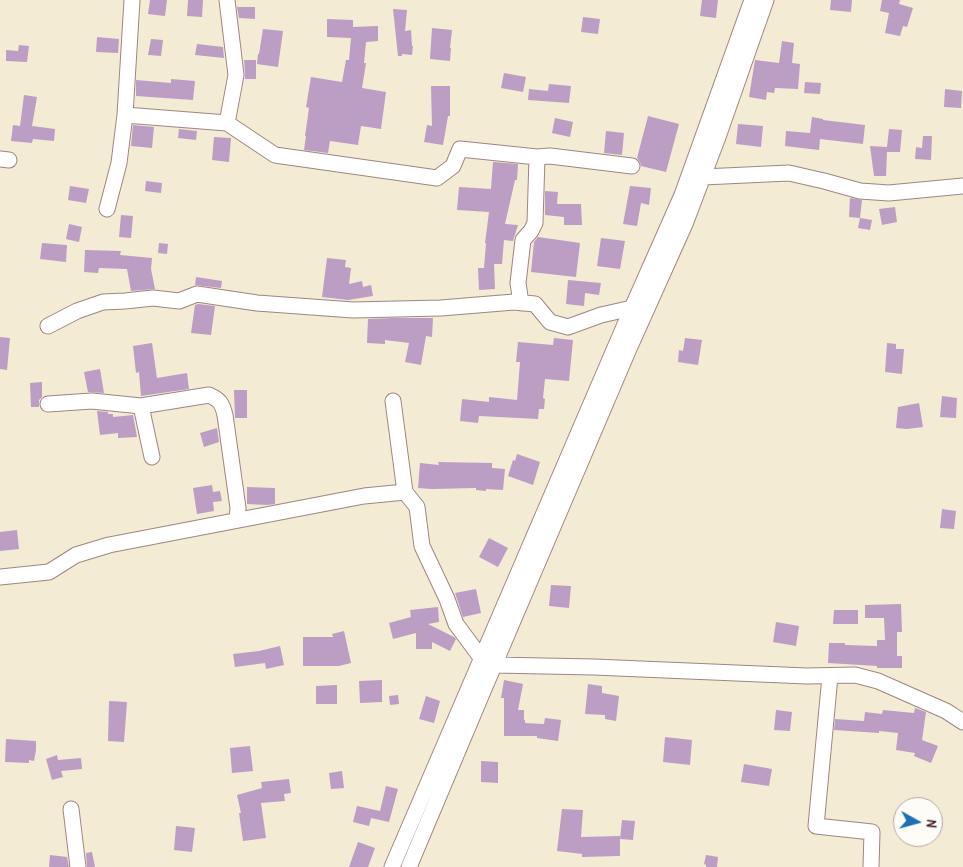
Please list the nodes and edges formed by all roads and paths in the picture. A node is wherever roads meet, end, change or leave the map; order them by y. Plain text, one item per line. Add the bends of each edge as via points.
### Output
1 (132, 0) edge
2 (227, 0) edge
3 (752, 0) edge
4 (766, 0) edge
5 (125, 115) junction
6 (227, 124) junction
7 (537, 157) junction
8 (632, 166) dead end
9 (697, 181) junction
10 (963, 186) edge
11 (106, 209) dead end
12 (521, 303) junction
13 (632, 308) junction
14 (48, 326) dead end
15 (394, 401) dead end
16 (48, 404) dead end
17 (141, 406) junction
18 (152, 457) dead end
19 (405, 492) junction
20 (237, 520) junction
21 (0, 577) edge
22 (488, 662) junction
23 (830, 676) junction
24 (963, 722) edge
25 (71, 809) dead end
26 (78, 867) edge
27 (392, 867) edge
28 (409, 867) edge
29 (871, 867) edge

1 - 5 street
2 - 6 street via 236,75
3 - 9 street
4 - 9 street
5 - 6 street
5 - 11 street via 119,163
6 - 7 street via 275,155 437,178 453,166 460,149
7 - 8 street
7 - 12 street via 534,223 523,240 518,283
9 - 10 street via 789,172 860,191
9 - 13 street via 682,195
9 - 22 street via 685,224
12 - 13 street via 535,304 550,322 568,327
12 - 14 street via 353,310 257,303 197,294 179,301 153,298 103,302
13 - 22 street
15 - 19 street
16 - 17 street via 92,401
17 - 18 street
17 - 20 street via 210,395 219,400 225,415
19 - 20 street via 364,496
19 - 22 street via 417,507 422,546 456,624
20 - 21 street via 109,545 76,555 50,572
22 - 23 street
22 - 27 street
22 - 28 street
23 - 24 street via 878,680
23 - 29 street via 816,826 872,832
25 - 26 street

